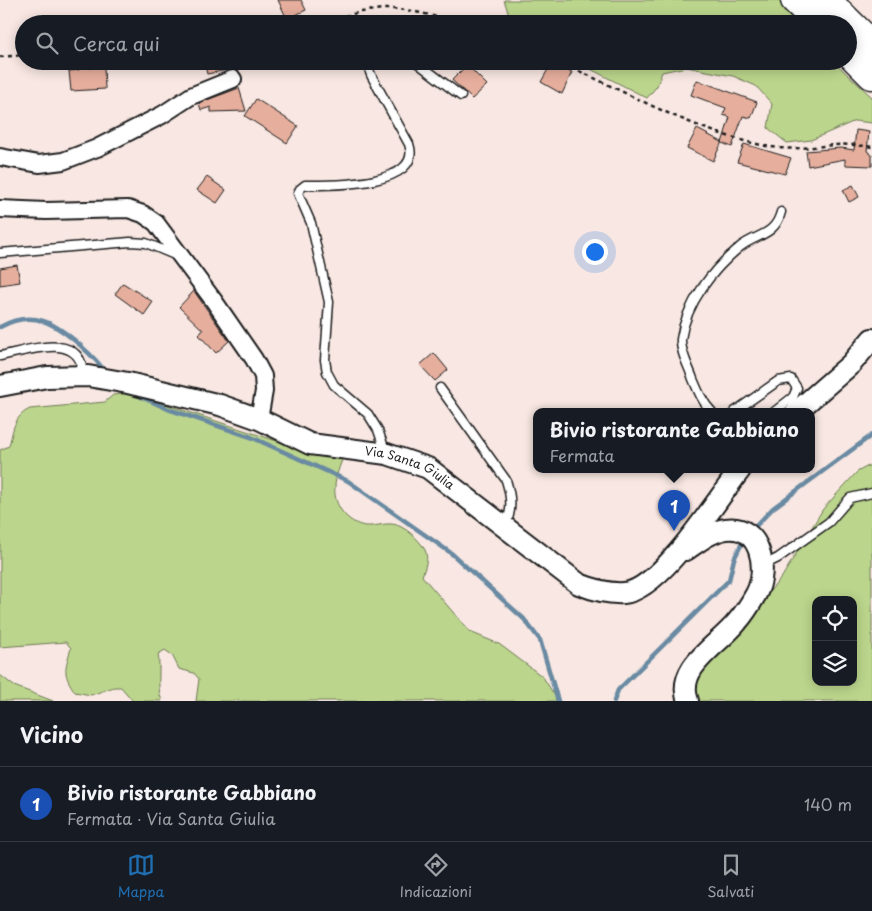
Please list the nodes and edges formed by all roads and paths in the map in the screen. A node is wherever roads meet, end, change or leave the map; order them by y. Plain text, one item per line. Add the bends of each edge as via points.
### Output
1 (795, 0) edge
2 (823, 12) edge
3 (351, 15) edge
4 (429, 15) edge
5 (857, 36) edge
6 (872, 46) edge
7 (15, 55) edge
8 (0, 57) edge
9 (857, 60) edge
10 (369, 70) edge
11 (427, 70) edge
12 (576, 70) edge
13 (872, 75) edge
14 (233, 79) dead end
15 (460, 96) dead end
16 (872, 147) edge
17 (0, 157) edge
18 (0, 209) edge
19 (781, 212) dead end
20 (0, 253) edge
21 (182, 258) junction
22 (872, 339) edge
23 (0, 356) edge
24 (83, 376) junction
25 (0, 386) edge
26 (440, 388) dead end
27 (709, 408) edge
28 (740, 408) edge
29 (779, 408) edge
30 (801, 408) edge
31 (259, 419) junction
32 (387, 454) junction
33 (738, 473) edge
34 (872, 493) edge
35 (505, 526) junction
36 (675, 556) junction
37 (762, 566) junction
38 (688, 701) edge

1 - 2 highway
3 - 4 path via 387,9
5 - 6 highway
7 - 8 path
9 - 13 highway
10 - 32 lane via 410,144 411,156 396,174 343,185 305,185 298,193 311,223 329,302 326,372 334,385 368,414
11 - 15 lane
12 - 16 path via 683,121 766,146 794,150 836,144
14 - 17 street via 191,96 162,115 97,148 63,161 39,164
18 - 21 street via 128,209 156,223
19 - 27 lane via 779,223 741,246 714,272 698,294 686,322 681,340 683,354
20 - 21 lane via 130,242 146,243
21 - 31 street via 263,376
22 - 30 street via 852,364
23 - 24 lane via 58,346 76,353 82,364
24 - 25 street, Via Santa Giulia via 47,377
24 - 31 street, Via Santa Giulia via 220,405
26 - 35 lane via 506,480 511,508
28 - 29 lane via 778,381 791,379 797,388 795,394
31 - 32 street, Via Santa Giulia via 310,444
32 - 35 street, Via Santa Giulia via 428,468
33 - 36 street, Via Santa Giulia
34 - 37 lane via 850,498 829,522
35 - 36 street, Via Santa Giulia via 579,584 605,592 625,593 648,584
36 - 37 street via 716,531 728,528 744,532 754,541 762,554
37 - 38 street via 757,593 737,623 695,664 687,677 684,691

